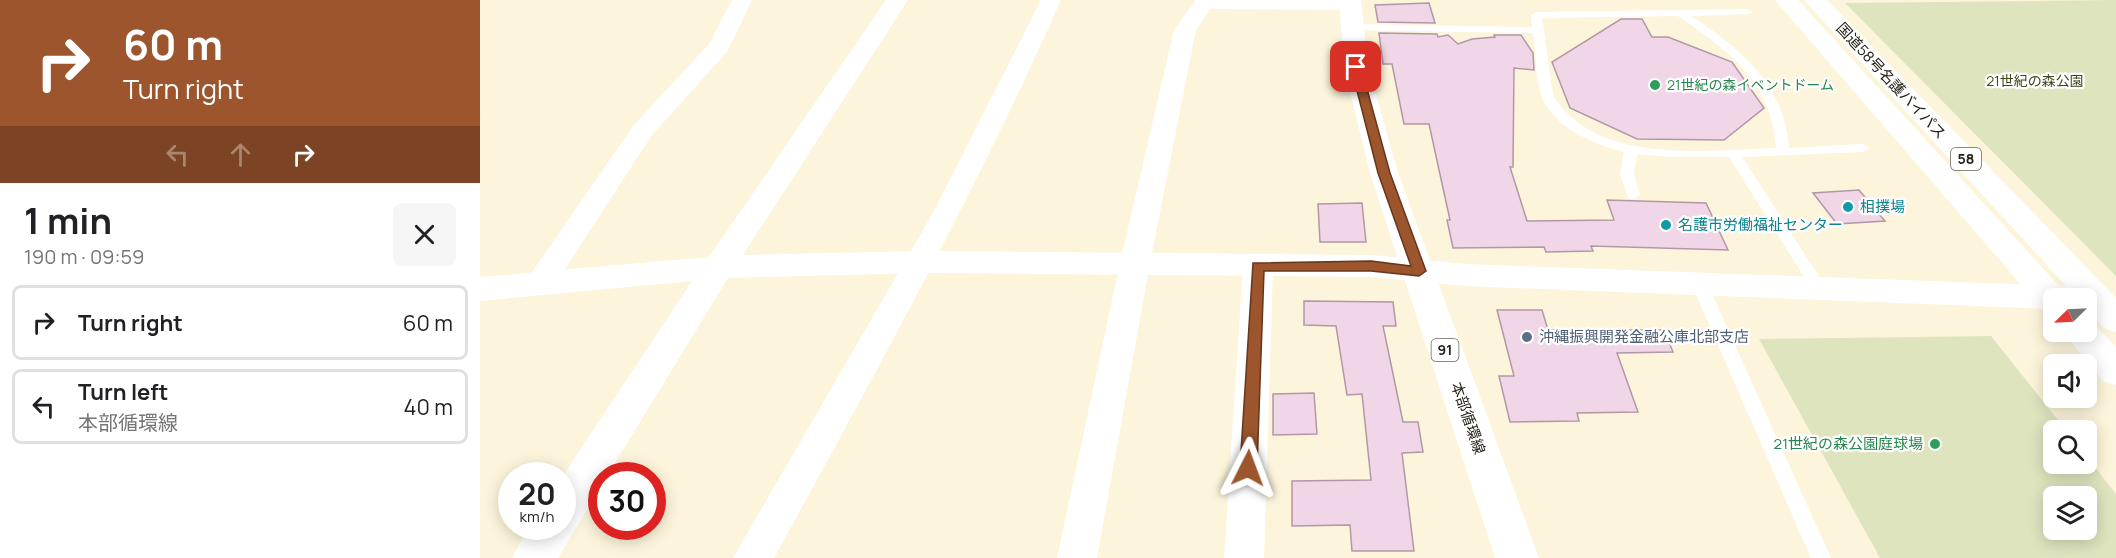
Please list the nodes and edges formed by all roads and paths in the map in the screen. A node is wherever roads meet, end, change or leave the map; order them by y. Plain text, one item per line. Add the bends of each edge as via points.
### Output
1 (742, 0) edge
2 (897, 0) edge
3 (1051, 0) edge
4 (1786, 0) edge
5 (1815, 0) edge
6 (1206, 2) edge
7 (1350, 10) edge
8 (1747, 12) dead end
9 (1679, 13) junction
10 (1538, 30) junction
11 (1863, 148) dead end
12 (1631, 149) junction
13 (1783, 152) junction
14 (1732, 153) junction
15 (1633, 195) dead end
16 (922, 262) junction
17 (1135, 264) junction
18 (1258, 266) junction
19 (721, 267) junction
20 (1419, 271) junction
21 (541, 282) junction
22 (1699, 283) junction
23 (1818, 287) junction
24 (2043, 288) edge
25 (480, 290) edge
26 (2043, 298) edge
27 (2110, 306) edge
28 (2090, 342) edge
29 (2116, 371) edge
30 (576, 491) edge
31 (545, 540) edge
32 (534, 558) edge
33 (753, 558) edge
34 (1077, 558) edge
35 (1244, 558) edge
36 (1516, 558) edge
37 (1821, 558) edge

1 - 21 street via 719,47 642,131
2 - 19 main road
3 - 16 street via 1015,82
4 - 24 main road, 国道58号名護バイパス / 58
5 - 27 main road, 国道58号名護バイパス / 58
6 - 7 street
6 - 17 street via 1185,30
7 - 10 lane
7 - 20 main road, 本部循環線 / 91 via 1356,67 1371,127
8 - 9 lane
9 - 10 lane via 1536,15
9 - 13 lane via 1742,57 1764,86 1779,117
10 - 12 lane via 1546,95 1552,106 1587,133
11 - 13 lane
12 - 14 lane via 1650,153
12 - 15 lane via 1627,174
13 - 14 lane
14 - 23 lane
16 - 17 main road
16 - 19 main road
16 - 33 street
17 - 18 main road
17 - 34 street
18 - 20 main road via 1371,266
18 - 35 street
19 - 21 main road
19 - 30 main road
20 - 22 main road
20 - 36 main road, 本部循環線 / 91
21 - 25 main road
22 - 23 main road
22 - 37 lane
23 - 26 main road
28 - 29 main road
31 - 32 main road

